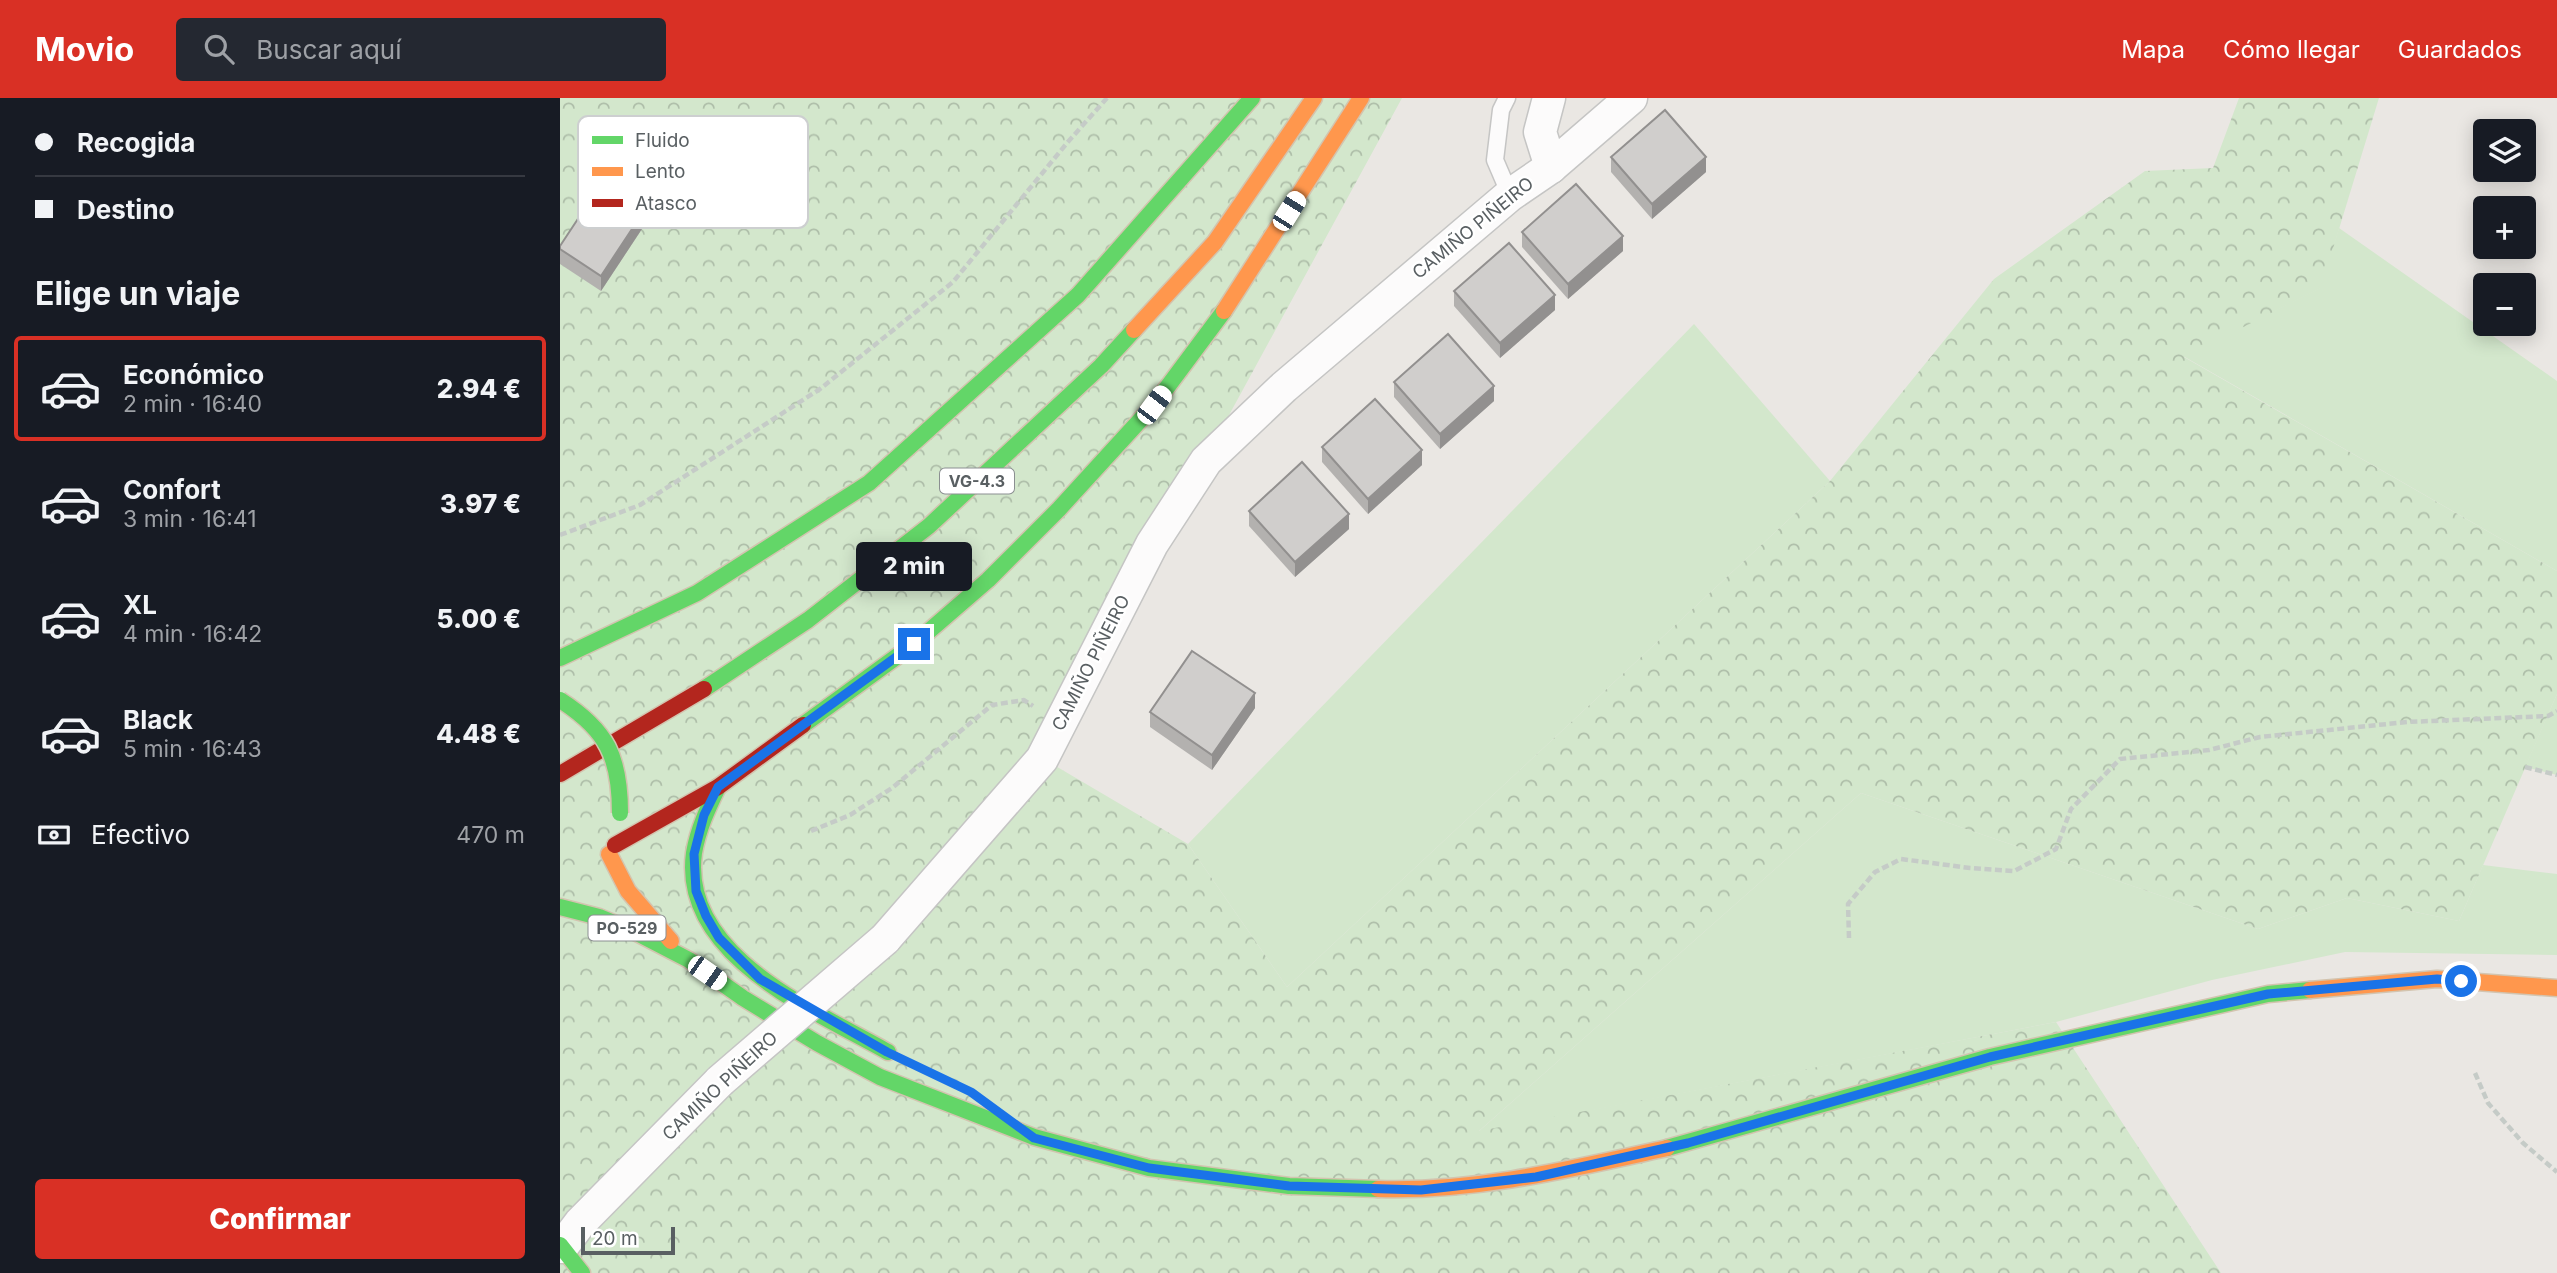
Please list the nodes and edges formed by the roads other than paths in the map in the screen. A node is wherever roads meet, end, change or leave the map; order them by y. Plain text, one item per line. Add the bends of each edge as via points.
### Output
1 (1252, 98) edge
2 (1314, 98) edge
3 (1361, 98) edge
4 (1507, 98) edge
5 (1549, 98) edge
6 (1631, 98) edge
7 (1551, 167) junction
8 (1510, 195) junction
9 (560, 658) edge
10 (560, 700) edge
11 (560, 774) edge
12 (718, 787) junction
13 (612, 850) junction
14 (599, 872) dead end
15 (578, 894) dead end
16 (560, 907) edge
17 (690, 960) junction
18 (2557, 988) edge
19 (899, 1058) dead end
20 (980, 1098) dead end
21 (1034, 1138) junction
22 (561, 1246) edge
23 (582, 1273) edge

1 - 9 main road via 1078,295 869,483 697,593
2 - 11 main road, VG-4.3 via 1215,242 1101,366 929,526 808,620 681,704
3 - 12 main road via 1231,302 1154,405 1059,509 988,580 914,644
4 - 8 lane via 1501,110 1495,160
5 - 7 street via 1540,132
6 - 7 street, CAMIÑO PIÑEIRO
7 - 8 street, CAMIÑO PIÑEIRO
8 - 22 street, CAMIÑO PIÑEIRO, bridge via 1284,387 1206,461 1152,544 1042,758 885,939 720,1081
10 - 13 main road, bridge via 588,719 611,749 621,787
12 - 13 main road
12 - 19 main road via 704,815 694,854 696,891 719,938 760,979
13 - 14 main road
13 - 17 main road, PO-529 via 619,880
15 - 16 main road
16 - 17 main road, PO-529 via 611,922
17 - 21 main road, PO-529 via 753,1004 880,1077
18 - 21 main road, PO-529 via 2437,979 2268,994 1990,1057 1688,1143 1536,1177 1421,1190 1289,1186 1162,1170
20 - 21 main road
22 - 23 main road

